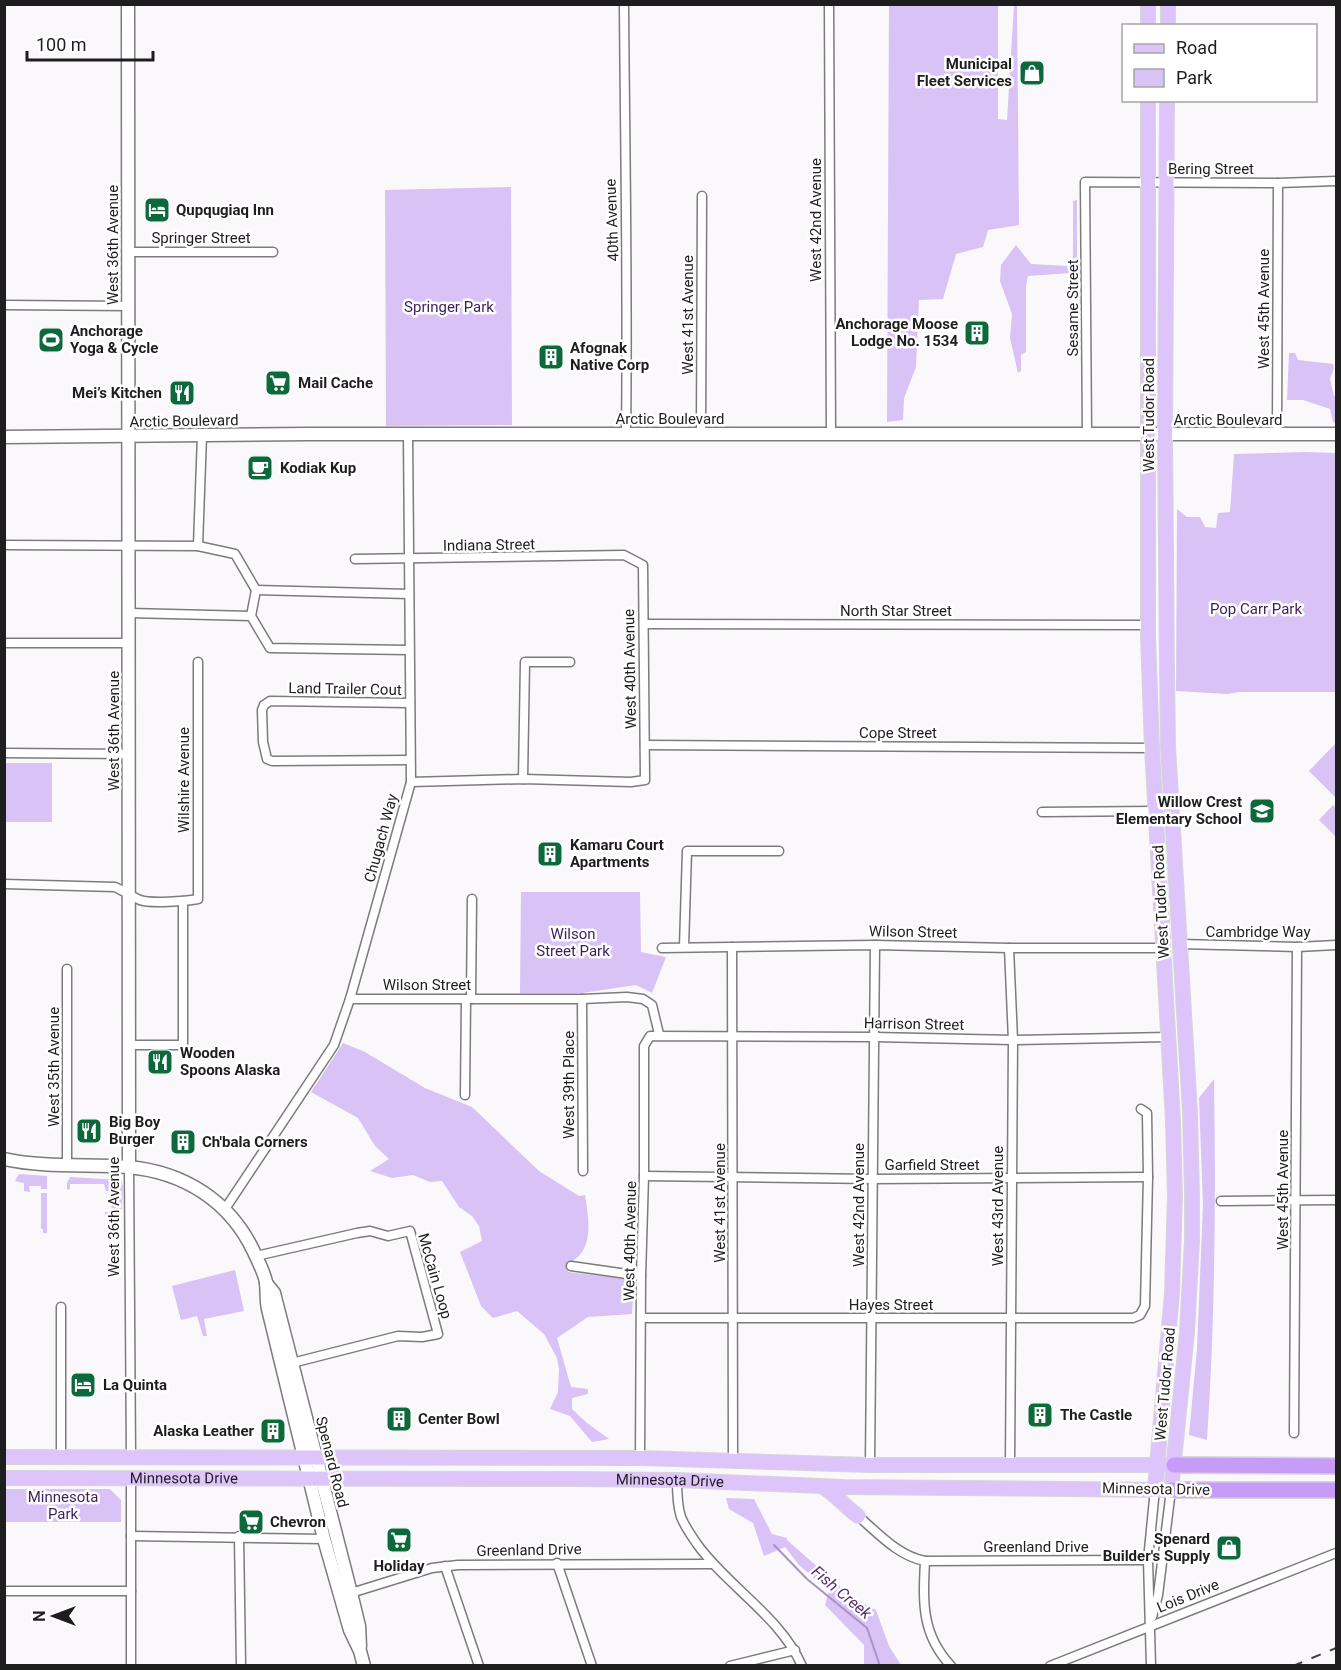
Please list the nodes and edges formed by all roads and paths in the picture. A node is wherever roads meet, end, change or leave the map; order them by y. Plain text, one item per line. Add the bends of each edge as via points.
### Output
1 (128, 4) edge
2 (624, 4) edge
3 (829, 4) edge
4 (1148, 4) edge
5 (1168, 4) edge
6 (1148, 24) edge
7 (1168, 24) edge
8 (1148, 102) edge
9 (1167, 102) edge
10 (1336, 181) edge
11 (1085, 182) joint
12 (1149, 183) junction
13 (1166, 183) junction
14 (1278, 183) junction
15 (702, 196) dead end
16 (128, 252) junction
17 (273, 252) dead end
18 (4, 305) edge
19 (128, 306) junction
20 (1087, 434) junction
21 (1149, 434) junction
22 (1165, 434) junction
23 (202, 435) junction
24 (408, 435) junction
25 (626, 435) junction
26 (701, 435) junction
27 (831, 435) junction
28 (1277, 435) junction
29 (1336, 435) edge
30 (4, 437) edge
31 (128, 437) junction
32 (4, 545) edge
33 (198, 546) junction
34 (129, 547) junction
35 (624, 555) joint
36 (354, 559) dead end
37 (408, 560) junction
38 (256, 591) junction
39 (409, 594) junction
40 (129, 613) junction
41 (252, 616) junction
42 (644, 624) junction
43 (1149, 625) junction
44 (4, 643) edge
45 (129, 643) junction
46 (409, 650) junction
47 (198, 662) dead end
48 (570, 662) dead end
49 (410, 703) junction
50 (645, 746) junction
51 (1152, 748) junction
52 (4, 753) edge
53 (129, 754) junction
54 (410, 760) junction
55 (523, 779) junction
56 (411, 782) junction
57 (1155, 811) junction
58 (1042, 812) dead end
59 (779, 851) dead end
60 (1158, 860) junction
61 (4, 884) edge
62 (129, 893) junction
63 (472, 899) dead end
64 (183, 901) junction
65 (1179, 944) junction
66 (875, 945) junction
67 (1336, 945) edge
68 (684, 947) junction
69 (732, 947) junction
70 (1297, 947) junction
71 (662, 948) dead end
72 (1009, 948) junction
73 (1163, 948) junction
74 (68, 969) dead end
75 (350, 999) junction
76 (469, 999) junction
77 (582, 999) junction
78 (1185, 1032) junction
79 (659, 1034) junction
80 (732, 1036) junction
81 (874, 1037) junction
82 (1168, 1037) junction
83 (1013, 1040) junction
84 (129, 1045) junction
85 (465, 1095) dead end
86 (1141, 1109) dead end
87 (4, 1159) edge
88 (67, 1165) junction
89 (129, 1167) junction
90 (583, 1171) dead end
91 (644, 1176) junction
92 (734, 1177) junction
93 (1148, 1177) junction
94 (1011, 1178) junction
95 (873, 1179) junction
96 (1221, 1200) dead end
97 (1296, 1200) junction
98 (1336, 1200) edge
99 (225, 1209) junction
100 (256, 1256) junction
101 (571, 1266) dead end
102 (641, 1276) junction
103 (266, 1283) junction
104 (61, 1307) dead end
105 (642, 1318) junction
106 (734, 1318) junction
107 (1010, 1318) junction
108 (872, 1319) junction
109 (292, 1363) junction
110 (1294, 1433) dead end
111 (8, 1457) edge
112 (61, 1457) junction
113 (131, 1457) junction
114 (309, 1458) junction
115 (640, 1458) junction
116 (734, 1460) junction
117 (870, 1465) junction
118 (1010, 1465) junction
119 (1156, 1465) junction
120 (1174, 1466) junction
121 (1336, 1466) edge
122 (4, 1478) edge
123 (131, 1479) junction
124 (315, 1479) junction
125 (677, 1480) junction
126 (821, 1486) junction
127 (875, 1488) junction
128 (1155, 1489) junction
129 (1171, 1490) junction
130 (1336, 1491) edge
131 (858, 1516) junction
132 (131, 1536) junction
133 (239, 1536) junction
134 (324, 1539) junction
135 (1336, 1553) edge
136 (1148, 1560) junction
137 (925, 1561) junction
138 (558, 1563) junction
139 (711, 1564) junction
140 (445, 1566) junction
141 (4, 1591) edge
142 (131, 1591) junction
143 (351, 1593) junction
144 (1149, 1626) junction
145 (795, 1650) junction
146 (360, 1651) junction
147 (131, 1665) edge
148 (241, 1665) edge
149 (364, 1665) edge
150 (479, 1665) edge
151 (592, 1665) edge
152 (730, 1665) edge
153 (802, 1665) edge
154 (951, 1665) edge
155 (1050, 1665) edge
156 (1151, 1665) edge

1 - 16 main road, West 36th Avenue
2 - 25 street, 40th Avenue
3 - 27 street, West 42nd Avenue
4 - 6 main road
5 - 7 main road
8 - 12 main road, West Tudor Road
9 - 13 main road, West Tudor Road
10 - 14 street, Bering Street
11 - 12 street, Bering Street
11 - 20 street, Sesame Street
12 - 13 street, Bering Street
12 - 21 main road, West Tudor Road
13 - 14 street, Bering Street
13 - 22 main road, West Tudor Road
14 - 28 street, West 45th Avenue
15 - 26 street, West 41st Avenue
16 - 17 street, Springer Street
16 - 19 main road, West 36th Avenue
18 - 19 street
19 - 31 main road, West 36th Avenue
20 - 21 main road, Arctic Boulevard
20 - 27 main road, Arctic Boulevard
21 - 22 main road, Arctic Boulevard
21 - 43 main road, West Tudor Road
22 - 28 main road, Arctic Boulevard
22 - 65 main road, West Tudor Road via 1168,747
23 - 24 main road, Arctic Boulevard
23 - 31 main road, Arctic Boulevard
23 - 33 street
24 - 25 main road, Arctic Boulevard
24 - 37 street, Chugach Way
25 - 26 main road, Arctic Boulevard
26 - 27 main road, Arctic Boulevard
28 - 29 main road, Arctic Boulevard
30 - 31 main road, Arctic Boulevard
31 - 34 main road, West 36th Avenue
32 - 34 street
33 - 34 street
33 - 38 street via 235,554
34 - 40 main road, West 36th Avenue
35 - 37 street, Indiana Street
35 - 42 street, West 40th Avenue via 643,565
36 - 37 street, Indiana Street
37 - 39 street, Chugach Way
38 - 39 street
38 - 41 street
39 - 46 street, Chugach Way
40 - 41 street
40 - 45 main road, West 36th Avenue
41 - 46 street via 270,648
42 - 43 street, North Star Street
42 - 50 street, West 40th Avenue
43 - 51 main road, West Tudor Road
44 - 45 street
45 - 53 main road, West 36th Avenue
46 - 49 street, Chugach Way
47 - 64 street, Wilshire Avenue via 198,899
48 - 55 street via 525,662
49 - 54 street, Chugach Way
49 - 54 street, Land Trailer Cout via 270,701 262,710 267,759 272,761
50 - 51 street, Cope Street
50 - 55 street, West 40th Avenue via 645,780
51 - 57 main road, West Tudor Road
52 - 53 street
53 - 62 main road, West 36th Avenue
54 - 56 street, Chugach Way
55 - 56 street
56 - 75 street, Chugach Way
57 - 58 street
57 - 60 main road, West Tudor Road
59 - 68 street via 687,851
60 - 65 main road via 1167,868 1170,879 1174,937
60 - 73 main road, West Tudor Road
61 - 62 street via 115,888
62 - 64 street via 141,901
62 - 84 main road, West 36th Avenue
63 - 76 street
64 - 84 street via 183,1045
65 - 70 street, Cambridge Way
65 - 78 main road, West Tudor Road
66 - 69 street, Wilson Street
66 - 72 street, Wilson Street
66 - 81 street, West 42nd Avenue
67 - 70 street, Cambridge Way
68 - 69 street, Wilson Street
68 - 71 street, Wilson Street
69 - 80 street, West 41st Avenue
70 - 97 street, West 45th Avenue
72 - 73 street, Wilson Street
72 - 83 street, West 43rd Avenue
73 - 78 main road via 1172,951 1180,1024
73 - 82 main road, West Tudor Road
74 - 88 street, West 35th Avenue
75 - 76 street, Wilson Street
75 - 99 street, Chugach Way via 334,1045
76 - 77 street, Wilson Street
76 - 85 street
77 - 79 street, Wilson Street via 644,999 652,1005
77 - 90 street, West 39th Place
78 - 120 main road, West Tudor Road via 1192,1240
79 - 80 street, Harrison Street
79 - 91 street, West 40th Avenue via 650,1036 644,1046
80 - 81 street, Harrison Street
80 - 92 street, West 41st Avenue
81 - 83 street, Harrison Street
81 - 95 street, West 42nd Avenue
82 - 83 street, Harrison Street
82 - 119 main road, West Tudor Road via 1175,1230
83 - 94 street, West 43rd Avenue
84 - 89 main road, West 36th Avenue
86 - 93 street via 1147,1113
87 - 88 main road, Spenard Road
88 - 89 main road, Spenard Road
89 - 99 main road, Spenard Road via 188,1183
89 - 113 street, West 36th Avenue
91 - 92 street, Garfield Street
91 - 102 street, West 40th Avenue
92 - 95 street, Garfield Street
92 - 106 street, West 41st Avenue
93 - 94 street, Garfield Street
93 - 107 street, Hayes Street via 1144,1306 1140,1315
94 - 95 street, Garfield Street
94 - 107 street, West 43rd Avenue
95 - 108 street, West 42nd Avenue
96 - 97 street
97 - 98 street
97 - 110 street, West 45th Avenue
99 - 100 main road, Spenard Road via 238,1223
100 - 103 main road, Spenard Road
100 - 109 street, McCain Loop via 357,1233 370,1231 388,1236 410,1231 438,1334 398,1336
101 - 102 street
102 - 105 street, West 40th Avenue
103 - 109 main road, Spenard Road via 274,1293
103 - 114 main road, Spenard Road via 268,1309
104 - 112 street
105 - 106 street, Hayes Street
105 - 115 street, West 40th Avenue
106 - 108 street, Hayes Street
106 - 116 street, West 41st Avenue
107 - 108 street, Hayes Street
107 - 118 street, West 43rd Avenue
108 - 117 street, West 42nd Avenue
109 - 114 main road, Spenard Road
111 - 112 main road, Minnesota Drive
111 - 122 main road via 21,1465
112 - 113 main road, Minnesota Drive
113 - 114 main road, Minnesota Drive
114 - 115 main road, Minnesota Drive
114 - 124 main road, Spenard Road
115 - 116 main road, Minnesota Drive
116 - 117 main road, Minnesota Drive
117 - 118 main road, Minnesota Drive
118 - 119 main road, Minnesota Drive
119 - 120 main road, Minnesota Drive
119 - 128 main road, West Tudor Road
120 - 121 highway, Minnesota Drive
120 - 129 main road, West Tudor Road
122 - 123 main road, Minnesota Drive
123 - 124 main road, Minnesota Drive
123 - 132 street
124 - 125 main road, Minnesota Drive
124 - 134 main road, Spenard Road
124 - 143 main road, Spenard Road
125 - 126 main road, Minnesota Drive
125 - 139 street via 681,1516
126 - 127 main road, Minnesota Drive
126 - 131 main road
127 - 128 main road, Minnesota Drive
127 - 131 main road via 860,1496 856,1505
128 - 129 main road, Minnesota Drive
128 - 136 street, West Tudor Road
129 - 130 highway, Minnesota Drive
129 - 144 street, West Tudor Road via 1158,1595
131 - 137 street via 901,1552
132 - 133 street
132 - 142 street
133 - 134 street
133 - 148 street
134 - 146 main road, Spenard Road via 350,1630
135 - 144 street, Lois Drive
136 - 137 street, Greenland Drive
136 - 144 street, West Tudor Road
137 - 154 street via 923,1599 928,1628 933,1642
138 - 139 street, Greenland Drive
138 - 140 street, Greenland Drive
138 - 151 street
139 - 145 street via 785,1635
140 - 143 street, Greenland Drive
140 - 150 street
141 - 142 street
142 - 147 street
143 - 146 main road, Spenard Road
144 - 155 street, Lois Drive
144 - 156 street, West Tudor Road
145 - 152 street
145 - 153 street
146 - 149 main road, Spenard Road

